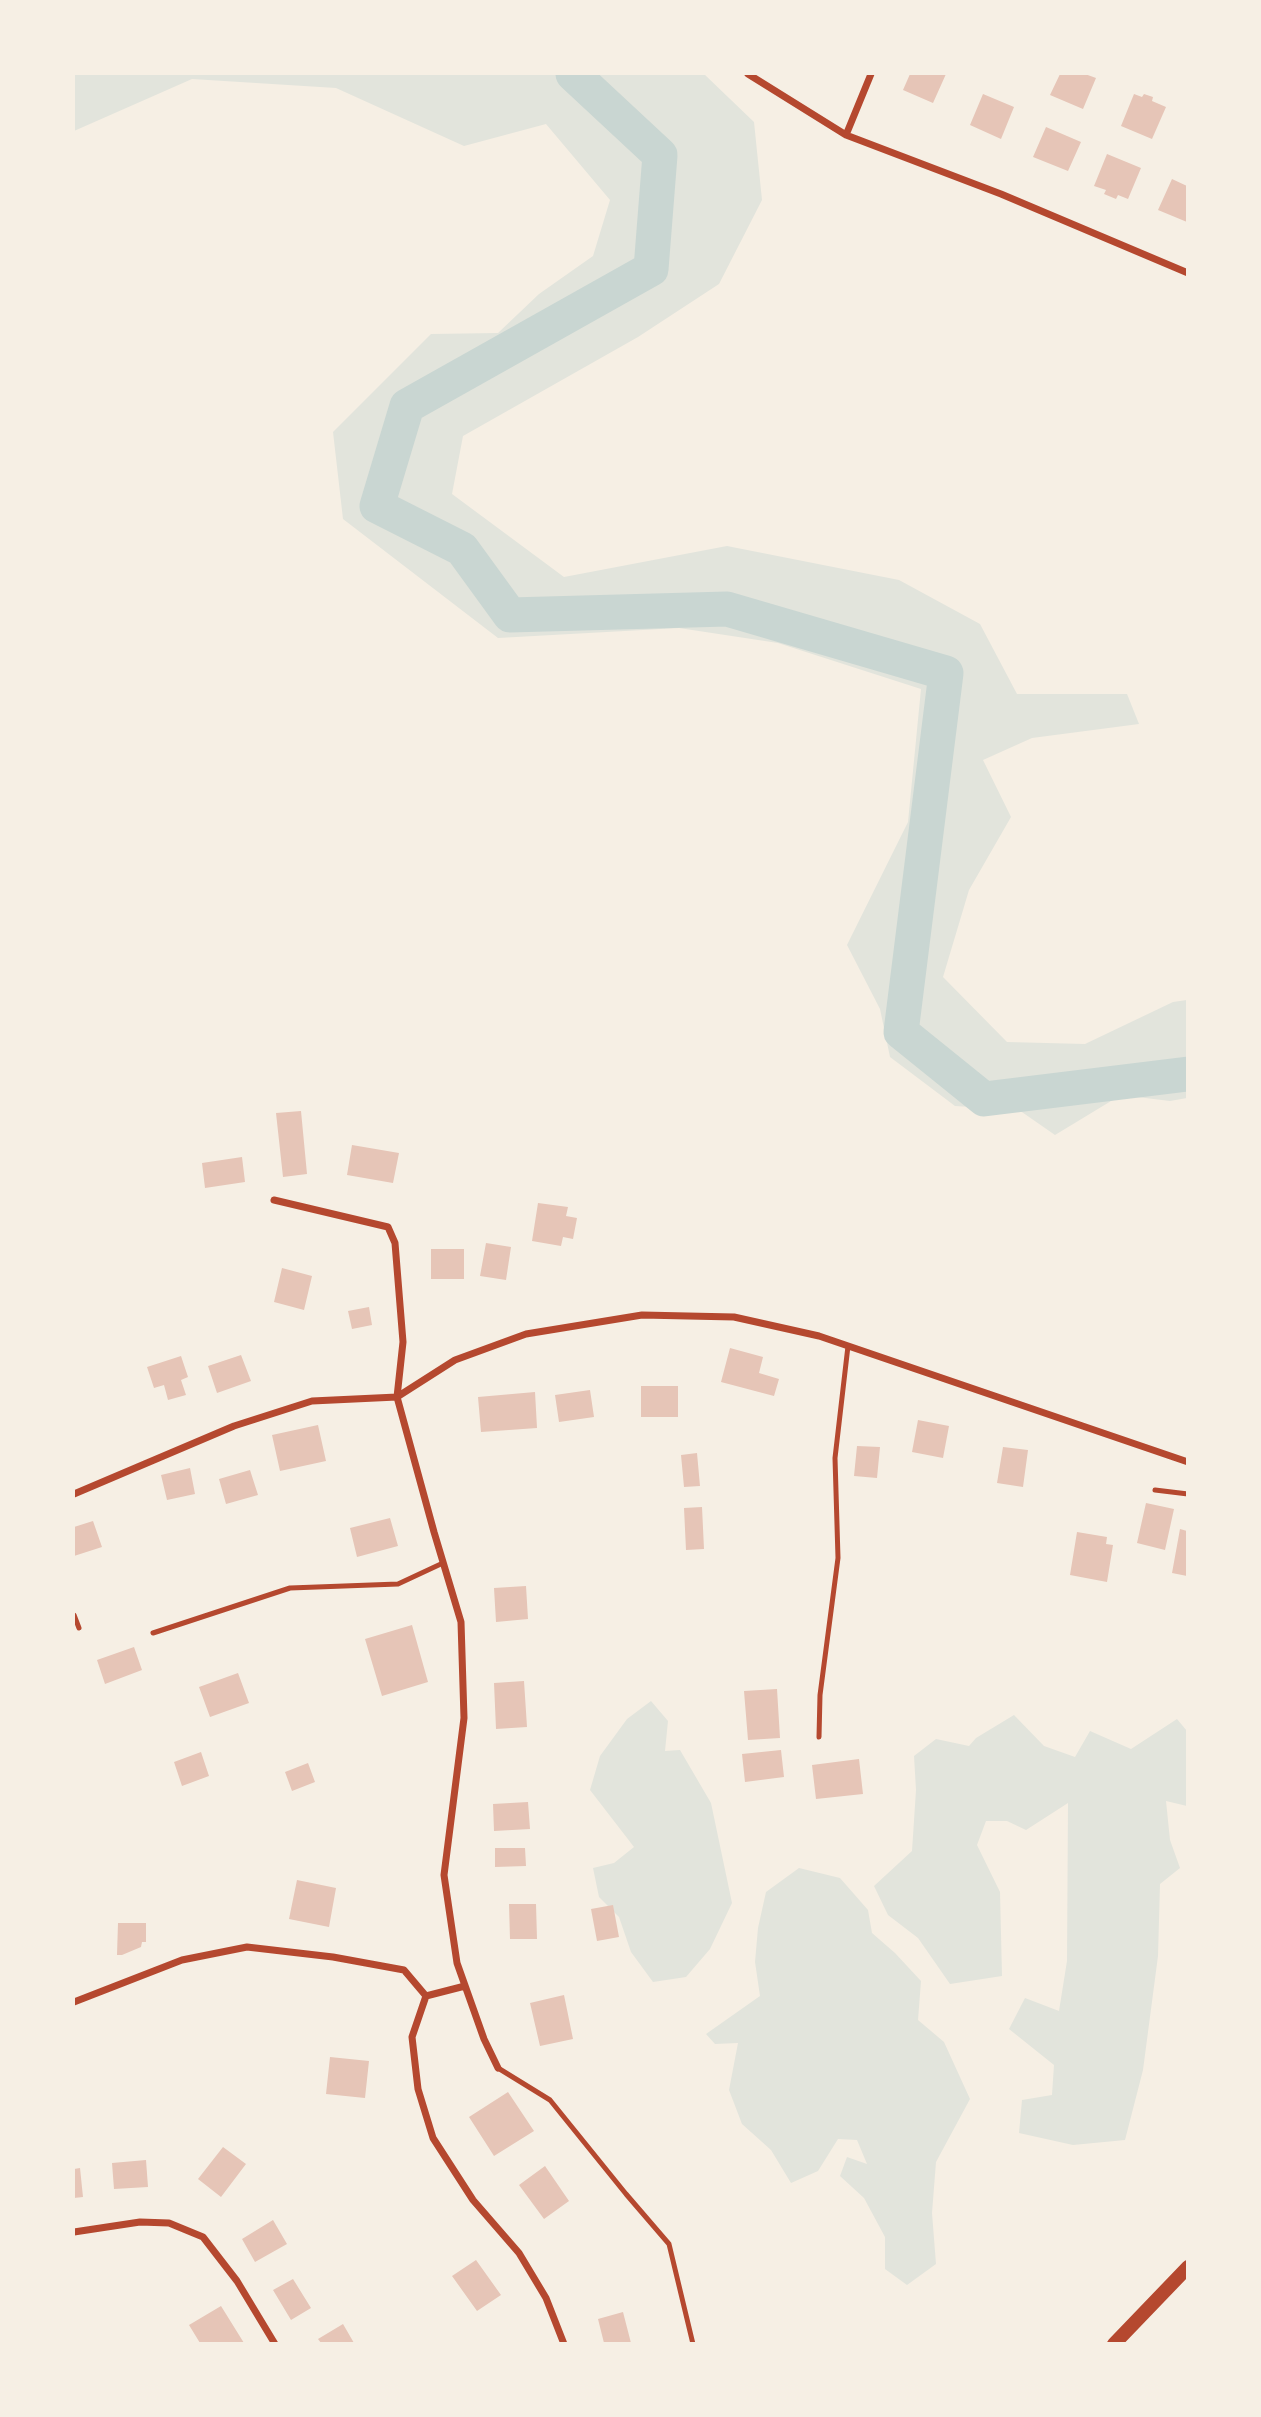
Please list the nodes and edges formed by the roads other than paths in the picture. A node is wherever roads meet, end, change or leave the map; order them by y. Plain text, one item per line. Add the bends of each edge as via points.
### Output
1 (748, 74) edge
2 (871, 74) edge
3 (846, 135) junction
4 (1188, 273) edge
5 (274, 1200) dead end
6 (848, 1346) junction
7 (397, 1397) junction
8 (1188, 1462) edge
9 (1155, 1490) dead end
10 (74, 1494) edge
11 (1188, 1494) edge
12 (443, 1563) junction
13 (74, 1615) edge
14 (79, 1628) dead end
15 (153, 1633) dead end
16 (819, 1737) dead end
17 (465, 1986) junction
18 (426, 1996) junction
19 (74, 2002) edge
20 (498, 2068) joint
21 (74, 2232) edge
22 (1188, 2267) edge
23 (275, 2343) edge
24 (564, 2343) edge
25 (693, 2343) edge
26 (1114, 2343) edge

1 - 3 street
2 - 3 street
3 - 4 street
5 - 7 street via 387,1227 395,1243 403,1342
6 - 7 street via 734,1317 642,1315 526,1334 455,1360
6 - 8 street
6 - 16 lane via 835,1458 838,1558
7 - 10 street via 312,1401 234,1426
7 - 12 street
9 - 11 lane
12 - 15 lane via 398,1584 290,1588
12 - 17 street via 461,1622 464,1718 444,1875 457,1963
13 - 14 lane
17 - 18 street
17 - 20 street
18 - 19 street via 404,1970 247,1947 182,1960
18 - 24 street via 412,2037 418,2089 433,2138 473,2200 519,2253 546,2298
20 - 25 lane via 550,2100 669,2244
21 - 23 street via 139,2222 169,2223 203,2237
22 - 26 main road

